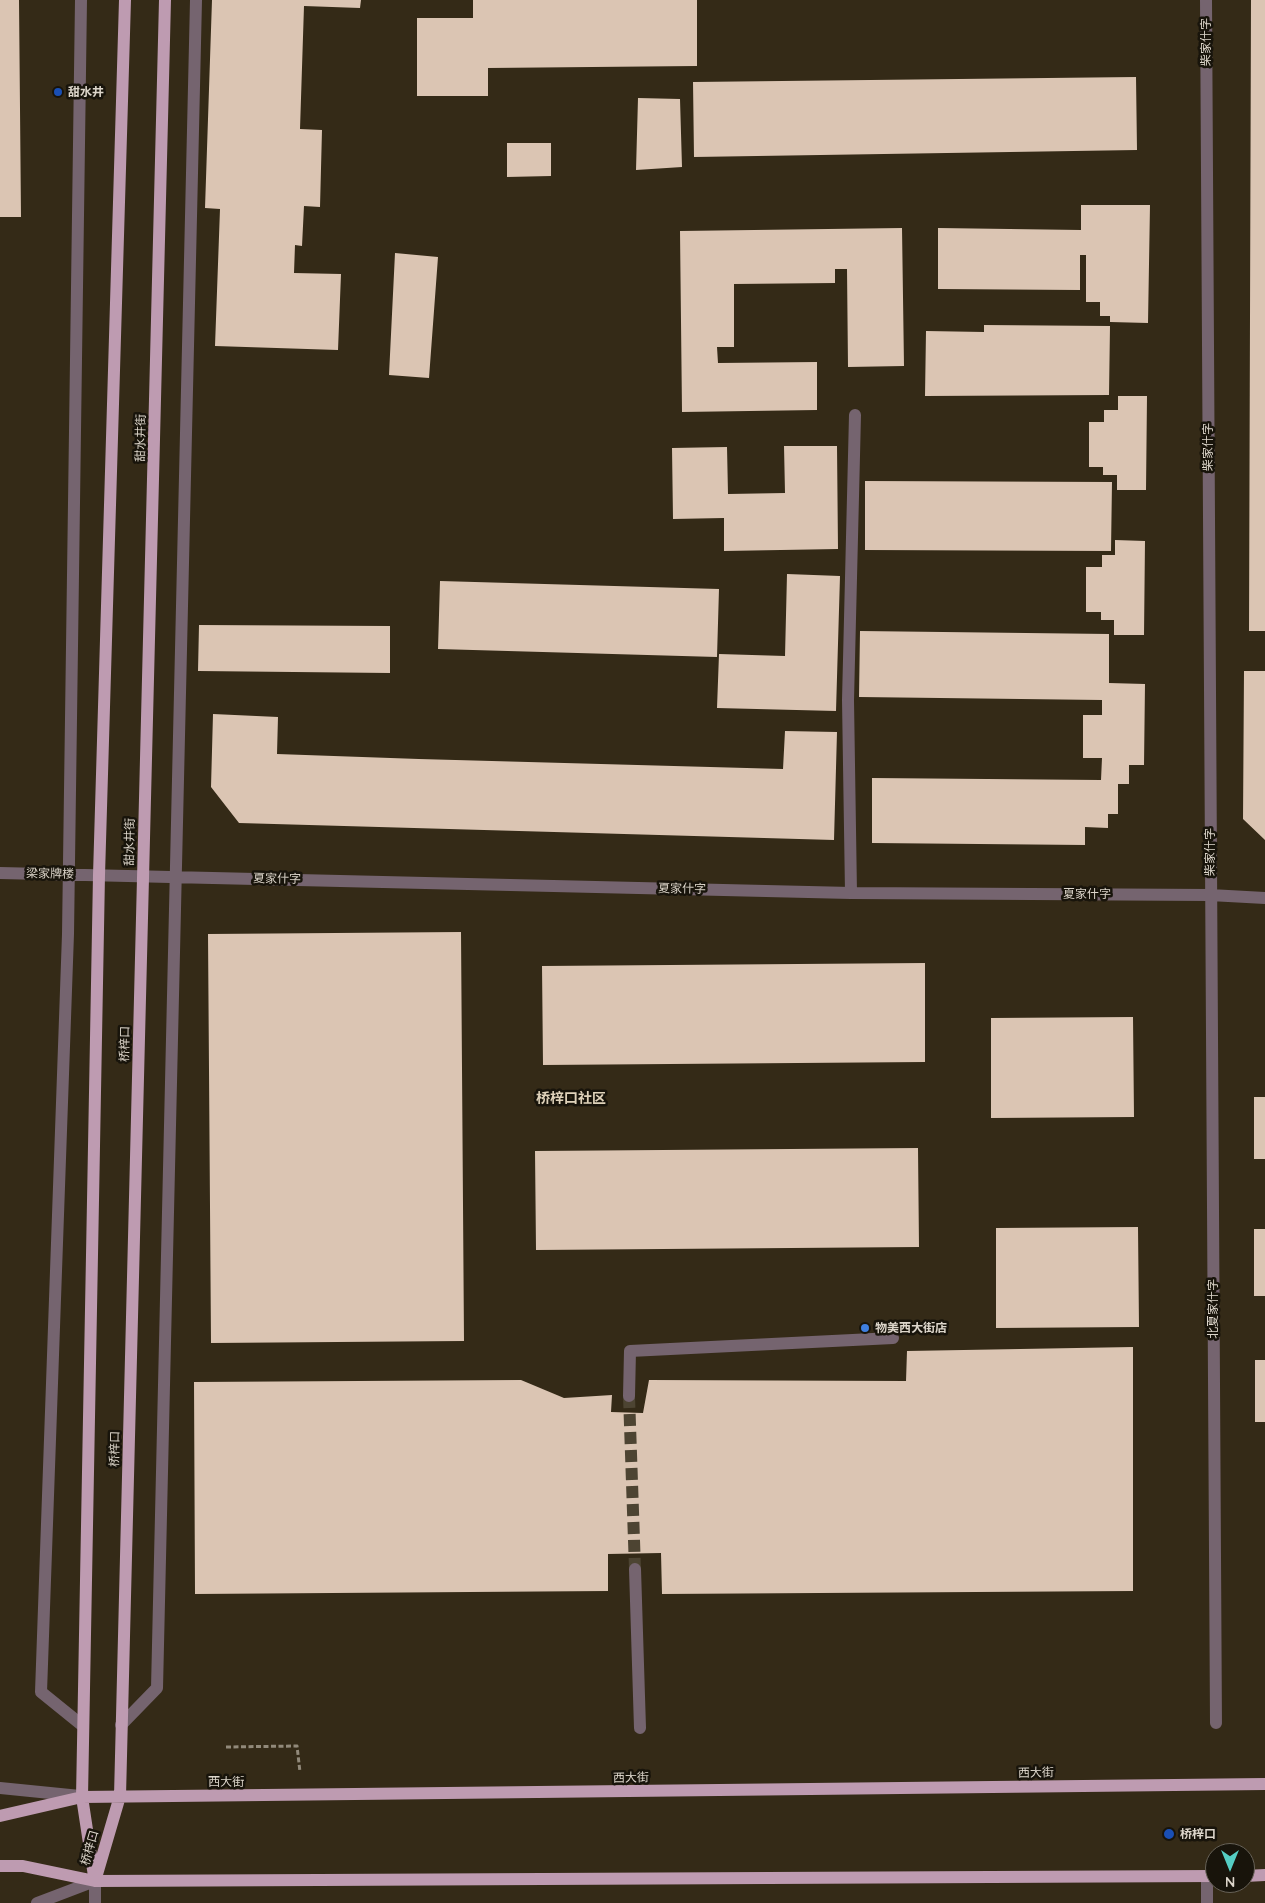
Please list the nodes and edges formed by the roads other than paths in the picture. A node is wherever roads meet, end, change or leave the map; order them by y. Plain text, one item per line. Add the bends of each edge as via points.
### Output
1 (82, 0) edge
2 (125, 0) edge
3 (165, 0) edge
4 (196, 0) edge
5 (1206, 0) edge
6 (855, 415) dead end
7 (0, 873) edge
8 (69, 874) junction
9 (99, 875) junction
10 (143, 876) junction
11 (176, 877) junction
12 (851, 893) junction
13 (1210, 895) junction
14 (1265, 898) edge
15 (893, 1338) dead end
16 (629, 1396) tunnel mouth
17 (634, 1569) tunnel mouth
18 (1216, 1723) dead end
19 (122, 1725) junction
20 (84, 1726) junction
21 (640, 1728) dead end
22 (1265, 1784) edge
23 (0, 1788) edge
24 (120, 1796) junction
25 (82, 1797) junction
26 (0, 1816) edge
27 (0, 1866) edge
28 (1205, 1877) edge
29 (95, 1881) junction
30 (37, 1903) edge
31 (95, 1903) edge

1 - 8 street
2 - 9 main road
3 - 10 main road, 甜水井街
4 - 11 street
5 - 13 street, 柴家什字
6 - 12 street via 848,700
7 - 8 street, 梁家牌楼
8 - 9 street, 梁家牌楼
8 - 20 street via 41,1692
9 - 10 street, 夏家什字
9 - 20 main road, 桥梓口
10 - 11 street, 夏家什字
10 - 19 main road, 桥梓口
11 - 12 street, 夏家什字
11 - 19 street via 157,1688
12 - 13 street, 夏家什字
13 - 14 street, 夏家什字
13 - 18 street, 北夏家什字
15 - 16 street via 630,1351
17 - 21 street
19 - 24 main road, 桥梓口
20 - 25 main road, 桥梓口
22 - 24 main road, 西大街
23 - 25 street
24 - 25 main road, 西大街
24 - 29 main road, 桥梓口
25 - 26 main road, 西大街
25 - 29 main road, 桥梓口
27 - 29 main road via 23,1866
28 - 29 main road
29 - 30 street
29 - 31 street

